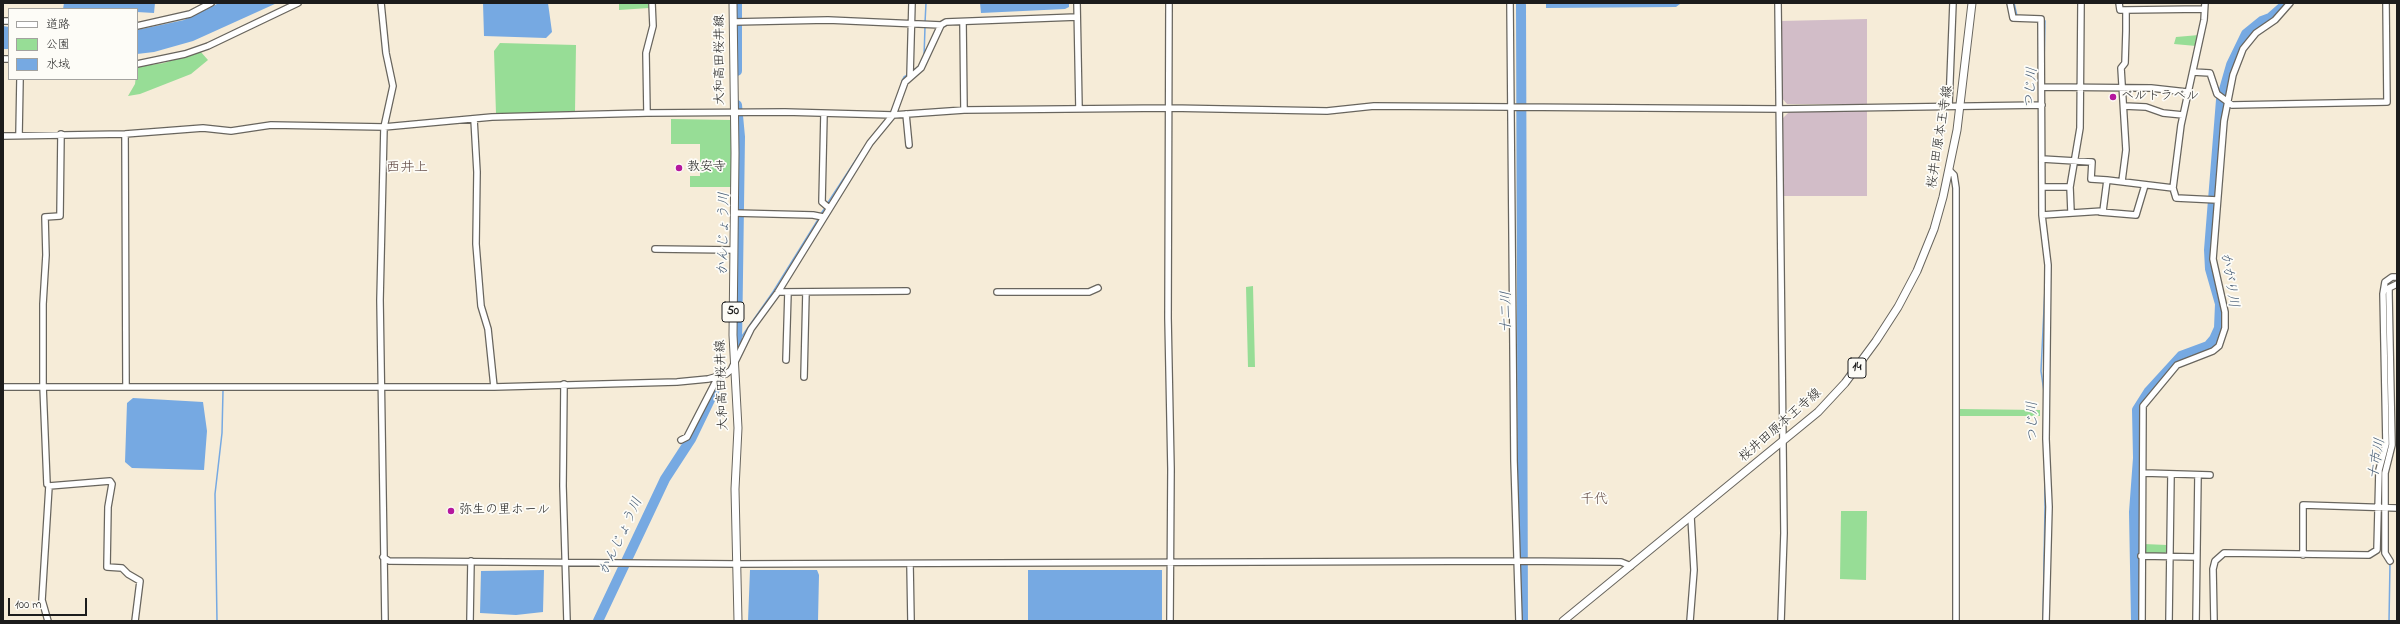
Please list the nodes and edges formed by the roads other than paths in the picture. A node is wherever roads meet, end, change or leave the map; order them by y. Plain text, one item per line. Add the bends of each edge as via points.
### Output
1 (211, 3) edge
2 (298, 3) edge
3 (381, 3) edge
4 (652, 3) edge
5 (733, 3) edge
6 (912, 3) edge
7 (1077, 3) edge
8 (1170, 3) edge
9 (1510, 3) edge
10 (1778, 3) edge
11 (1953, 3) edge
12 (1972, 3) edge
13 (2010, 3) edge
14 (2081, 3) edge
15 (2119, 3) edge
16 (2290, 3) edge
17 (2386, 3) edge
18 (2205, 6) edge
19 (2126, 10) junction
20 (1077, 18) junction
21 (736, 22) junction
22 (963, 22) junction
23 (912, 24) junction
24 (941, 25) junction
25 (138, 26) edge
26 (138, 64) edge
27 (2194, 72) junction
28 (910, 76) junction
29 (20, 80) edge
30 (2043, 87) junction
31 (2081, 87) junction
32 (2122, 88) junction
33 (2187, 92) junction
34 (2228, 103) junction
35 (1511, 105) junction
36 (2042, 105) junction
37 (1949, 106) junction
38 (1960, 106) junction
39 (2124, 106) junction
40 (1169, 108) junction
41 (1080, 109) junction
42 (1780, 109) junction
43 (964, 110) junction
44 (736, 112) junction
45 (647, 113) junction
46 (824, 114) junction
47 (906, 114) junction
48 (894, 115) junction
49 (2183, 115) junction
50 (474, 119) junction
51 (384, 127) junction
52 (61, 134) junction
53 (125, 134) junction
54 (19, 135) junction
55 (3, 136) edge
56 (908, 145) dead end
57 (2042, 159) junction
58 (2074, 159) junction
59 (1950, 171) junction
60 (2107, 180) junction
61 (2122, 181) junction
62 (2145, 185) junction
63 (2070, 187) junction
64 (2042, 188) junction
65 (2173, 188) junction
66 (2217, 200) junction
67 (829, 208) junction
68 (2070, 212) junction
69 (2099, 212) junction
70 (737, 213) junction
71 (2042, 215) junction
72 (823, 217) junction
73 (655, 249) dead end
74 (734, 250) junction
75 (2397, 277) edge
76 (2397, 284) edge
77 (1098, 288) dead end
78 (908, 291) dead end
79 (778, 292) junction
80 (788, 292) junction
81 (806, 292) junction
82 (997, 292) dead end
83 (786, 360) dead end
84 (735, 361) junction
85 (718, 377) junction
86 (804, 378) dead end
87 (564, 384) junction
88 (3, 386) edge
89 (43, 386) junction
90 (126, 386) junction
91 (494, 387) junction
92 (382, 388) junction
93 (681, 440) dead end
94 (1782, 443) junction
95 (2144, 473) junction
96 (2171, 474) junction
97 (2198, 475) junction
98 (2210, 475) dead end
99 (47, 484) dead end
100 (2382, 508) junction
101 (2397, 508) edge
102 (1691, 517) junction
103 (2303, 555) junction
104 (2141, 556) junction
105 (383, 557) junction
106 (2169, 557) junction
107 (2196, 557) junction
108 (470, 561) junction
109 (1520, 561) junction
110 (2390, 561) dead end
111 (565, 562) junction
112 (1171, 562) junction
113 (737, 564) junction
114 (910, 564) junction
115 (1631, 566) junction
116 (48, 621) edge
117 (135, 621) edge
118 (385, 621) edge
119 (470, 621) edge
120 (567, 621) edge
121 (738, 621) edge
122 (911, 621) edge
123 (1170, 621) edge
124 (1519, 621) edge
125 (1563, 621) edge
126 (1690, 621) edge
127 (1781, 621) edge
128 (1956, 621) edge
129 (2046, 621) edge
130 (2142, 621) edge
131 (2169, 621) edge
132 (2196, 621) edge
133 (2214, 621) edge

1 - 25 street via 190,14
2 - 26 street via 208,46 185,54
3 - 51 street via 386,53 393,86
4 - 45 street via 653,26 646,53
5 - 21 main road, 大和高田桜井線 / 50
6 - 23 street
7 - 20 street
8 - 40 street
9 - 35 street
10 - 42 street
11 - 37 street
12 - 38 main road, 桜井田原本王寺線 / 14
13 - 30 street via 2013,18 2041,19
14 - 31 street
15 - 19 street via 2120,10
16 - 34 street via 2275,20 2256,33 2243,49 2232,75
17 - 34 street via 2387,102 2241,106
18 - 19 street
18 - 27 street
19 - 32 street
20 - 22 street
20 - 41 street
21 - 23 street via 828,20
21 - 44 main road, 大和高田桜井線 / 50
22 - 24 street via 946,22
22 - 43 street
23 - 24 street
23 - 28 street
24 - 28 street via 921,68
27 - 33 street
27 - 34 street via 2210,73 2217,94
28 - 48 street via 905,82
29 - 54 street
30 - 31 street
30 - 36 street
31 - 32 street
31 - 58 street via 2080,128
32 - 33 street via 2158,88
32 - 39 street
33 - 49 street
34 - 66 street
35 - 40 street via 1374,106 1327,111
35 - 42 street
35 - 109 street
36 - 38 street
36 - 57 street
37 - 38 street
37 - 42 street
38 - 59 main road, 桜井田原本王寺線 / 14
39 - 49 street
39 - 61 street via 2126,150
40 - 41 street
40 - 112 street
41 - 43 street
42 - 94 street
43 - 47 street
44 - 45 street
44 - 46 street
44 - 70 main road, 大和高田桜井線 / 50
45 - 50 street
46 - 48 street
46 - 67 street via 822,202
47 - 48 street
47 - 56 street
48 - 67 street via 870,143
49 - 65 street
50 - 51 street
50 - 91 street via 477,172 476,244 481,306 488,329
51 - 53 street via 271,125 231,131 203,128
51 - 92 street via 380,300
52 - 53 street
52 - 54 street
52 - 89 street via 60,216 45,217
53 - 90 street
54 - 55 street
57 - 58 street
57 - 64 street
58 - 60 street via 2092,162 2091,179
58 - 63 street
59 - 94 main road, 桜井田原本王寺線 / 14 via 1925,253 1888,324 1841,388
59 - 128 street via 1954,175 1956,188 1957,219
60 - 61 street
60 - 69 street via 2103,211
61 - 62 street
62 - 65 street
62 - 69 street via 2136,215
63 - 64 street
63 - 68 street
64 - 71 street
65 - 66 street via 2176,198
66 - 95 street via 2213,259 2226,312 2226,328 2220,346 2177,365 2143,406
67 - 72 street
68 - 69 street
68 - 71 street
70 - 72 street
70 - 74 main road, 大和高田桜井線 / 50
71 - 129 street via 2048,271 2046,439 2049,507
72 - 79 street
73 - 74 street
74 - 84 main road, 大和高田桜井線 / 50
75 - 100 street via 2385,282 2383,294 2386,444 2379,470
76 - 100 street via 2389,288 2392,445 2384,473
77 - 82 street via 1089,292
78 - 81 street
79 - 80 street
79 - 84 street via 751,329
80 - 81 street
80 - 83 street
81 - 86 street
84 - 85 street via 731,370
84 - 113 main road, 大和高田桜井線 / 50 via 738,428 735,489
85 - 87 street via 677,382
85 - 93 street via 687,437
87 - 91 street
87 - 111 street
88 - 89 street
89 - 90 street
89 - 99 street
90 - 92 street
91 - 92 street
92 - 105 street
94 - 102 main road, 桜井田原本王寺線 / 14
94 - 127 street via 1784,533
95 - 96 street
95 - 104 street
96 - 97 street
96 - 106 street
97 - 98 street
97 - 107 street
100 - 101 street
100 - 103 street via 2379,545 2375,553
100 - 103 street via 2303,505
100 - 110 street via 2384,553
102 - 115 main road, 桜井田原本王寺線 / 14
102 - 126 street via 1694,570
103 - 133 street via 2228,553 2218,556 2213,569
104 - 106 street
104 - 130 street
105 - 108 street via 389,561
105 - 118 street
106 - 107 street
106 - 131 street
107 - 132 street
108 - 111 street
108 - 119 street
109 - 112 street
109 - 115 street via 1621,562
109 - 124 street
111 - 113 street
111 - 120 street
112 - 114 street
112 - 123 street
113 - 114 street
113 - 121 main road, 大和高田桜井線 / 50
114 - 122 street
115 - 125 main road, 桜井田原本王寺線 / 14
116 - 117 street via 42,600 49,486 110,481 112,484 108,507 107,567 122,568 140,581

